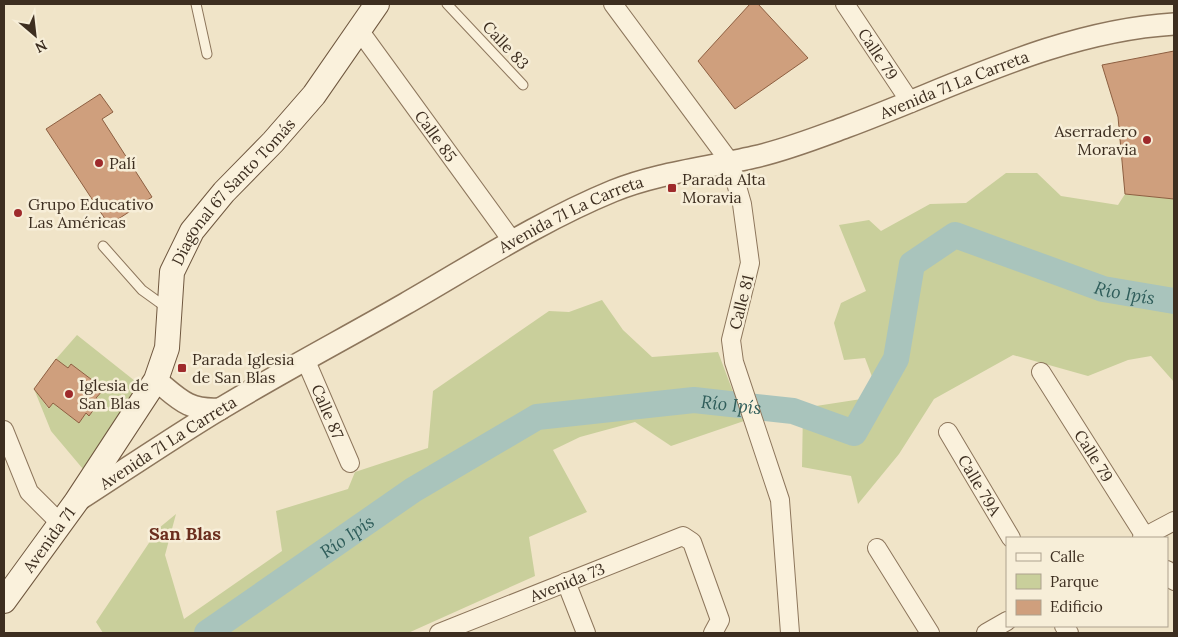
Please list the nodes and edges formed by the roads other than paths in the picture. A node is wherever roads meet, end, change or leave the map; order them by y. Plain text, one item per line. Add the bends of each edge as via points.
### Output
1 (196, 4) edge
2 (377, 4) edge
3 (447, 4) edge
4 (613, 4) edge
5 (845, 4) edge
6 (1174, 24) edge
7 (359, 30) junction
8 (207, 54) dead end
9 (523, 84) dead end
10 (911, 103) junction
11 (730, 162) junction
12 (513, 242) junction
13 (103, 246) dead end
14 (169, 310) junction
15 (306, 361) junction
16 (1041, 372) dead end
17 (156, 380) junction
18 (220, 409) junction
19 (4, 430) edge
20 (948, 432) dead end
21 (350, 463) dead end
22 (76, 502) junction
23 (1174, 521) edge
24 (60, 524) junction
25 (1010, 537) edge
26 (1144, 537) edge
27 (1147, 537) edge
28 (877, 548) dead end
29 (566, 582) junction
30 (4, 601) edge
31 (1006, 622) edge
32 (441, 633) edge
33 (586, 633) edge
34 (713, 633) edge
35 (790, 633) edge
36 (930, 633) edge
37 (986, 633) edge

1 - 8 lane
2 - 7 main road, Diagonal 67 Santo Tomás
3 - 9 lane, Calle 83
4 - 11 street, Calle 81
5 - 10 street, Calle 79
6 - 10 street, Avenida 71 La Carreta via 1110,32 1051,48 975,74
7 - 12 street, Calle 85
7 - 14 main road, Diagonal 67 Santo Tomás via 314,95 192,231 172,272
10 - 11 street, Avenida 71 La Carreta via 792,147
11 - 12 street, Avenida 71 La Carreta via 633,184 577,207
11 - 35 street, Calle 81 via 742,204 750,263 731,340 734,362 780,500
12 - 15 street, Avenida 71 La Carreta
13 - 14 lane via 142,290
14 - 17 main road, Diagonal 67 Santo Tomás via 166,348
15 - 18 street, Avenida 71 La Carreta
15 - 21 street, Calle 87
16 - 26 street, Calle 79
17 - 18 street via 190,407
17 - 22 main road, Diagonal 67 Santo Tomás
18 - 22 street, Avenida 71 La Carreta
19 - 24 street via 29,492
20 - 25 street, Calle 79A
22 - 24 main road, Avenida 71
23 - 27 street
24 - 30 main road, Avenida 71
28 - 36 street
29 - 32 street, Avenida 73
29 - 33 street
29 - 34 street, Avenida 73 via 682,536 692,542 720,620
31 - 37 street

